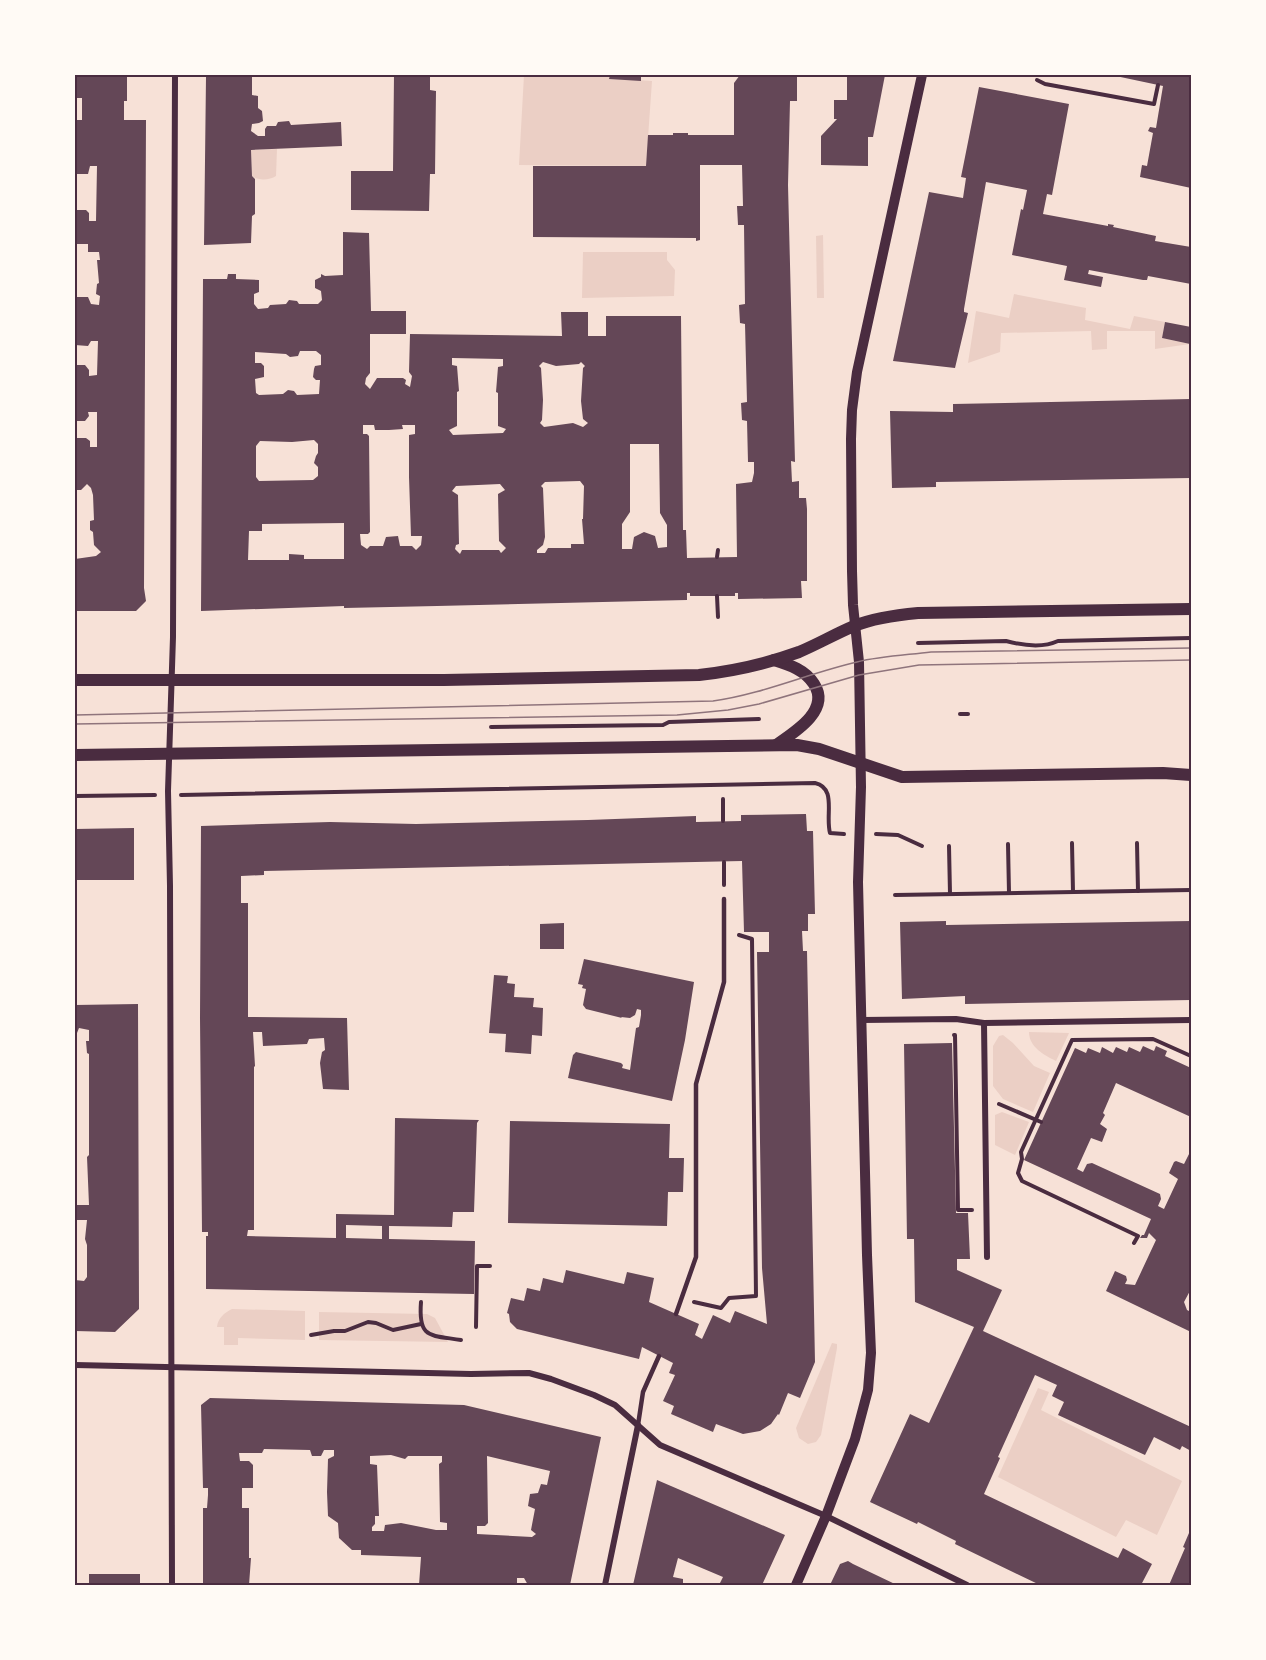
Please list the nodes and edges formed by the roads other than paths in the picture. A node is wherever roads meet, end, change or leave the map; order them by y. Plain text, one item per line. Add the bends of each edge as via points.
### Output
1 (175, 75) edge
2 (922, 75) edge
3 (1191, 609) edge
4 (855, 626) junction
5 (774, 660) junction
6 (75, 680) edge
7 (171, 680) junction
8 (776, 744) junction
9 (170, 753) junction
10 (75, 755) edge
11 (860, 763) junction
12 (1191, 775) edge
13 (724, 900) road end
14 (862, 1020) junction
15 (1191, 1020) edge
16 (984, 1023) junction
17 (987, 1257) dead end
18 (676, 1314) dead end
19 (658, 1356) dead end
20 (75, 1365) edge
21 (171, 1367) junction
22 (638, 1425) junction
23 (826, 1516) junction
24 (172, 1585) edge
25 (605, 1585) edge
26 (796, 1585) edge
27 (967, 1585) edge

1 - 7 street
2 - 4 street via 854,390 851,439
3 - 4 main road via 918,613
4 - 5 main road
4 - 11 street
5 - 7 main road via 699,675
5 - 8 main road via 809,676 820,698 812,715
6 - 7 main road
7 - 9 street
8 - 9 main road
8 - 11 main road via 819,749
9 - 10 main road
9 - 21 street
11 - 12 main road via 902,777 921,778
11 - 14 street
13 - 18 lane via 724,982 696,1084 696,1257
14 - 16 street via 956,1019
14 - 23 street via 870,1372 855,1439
15 - 16 street
16 - 17 street
19 - 22 lane via 643,1392
20 - 21 street
21 - 22 street via 521,1372 551,1378 594,1395 615,1405
21 - 24 street
22 - 23 street via 660,1445
22 - 25 street
23 - 26 street
23 - 27 street

